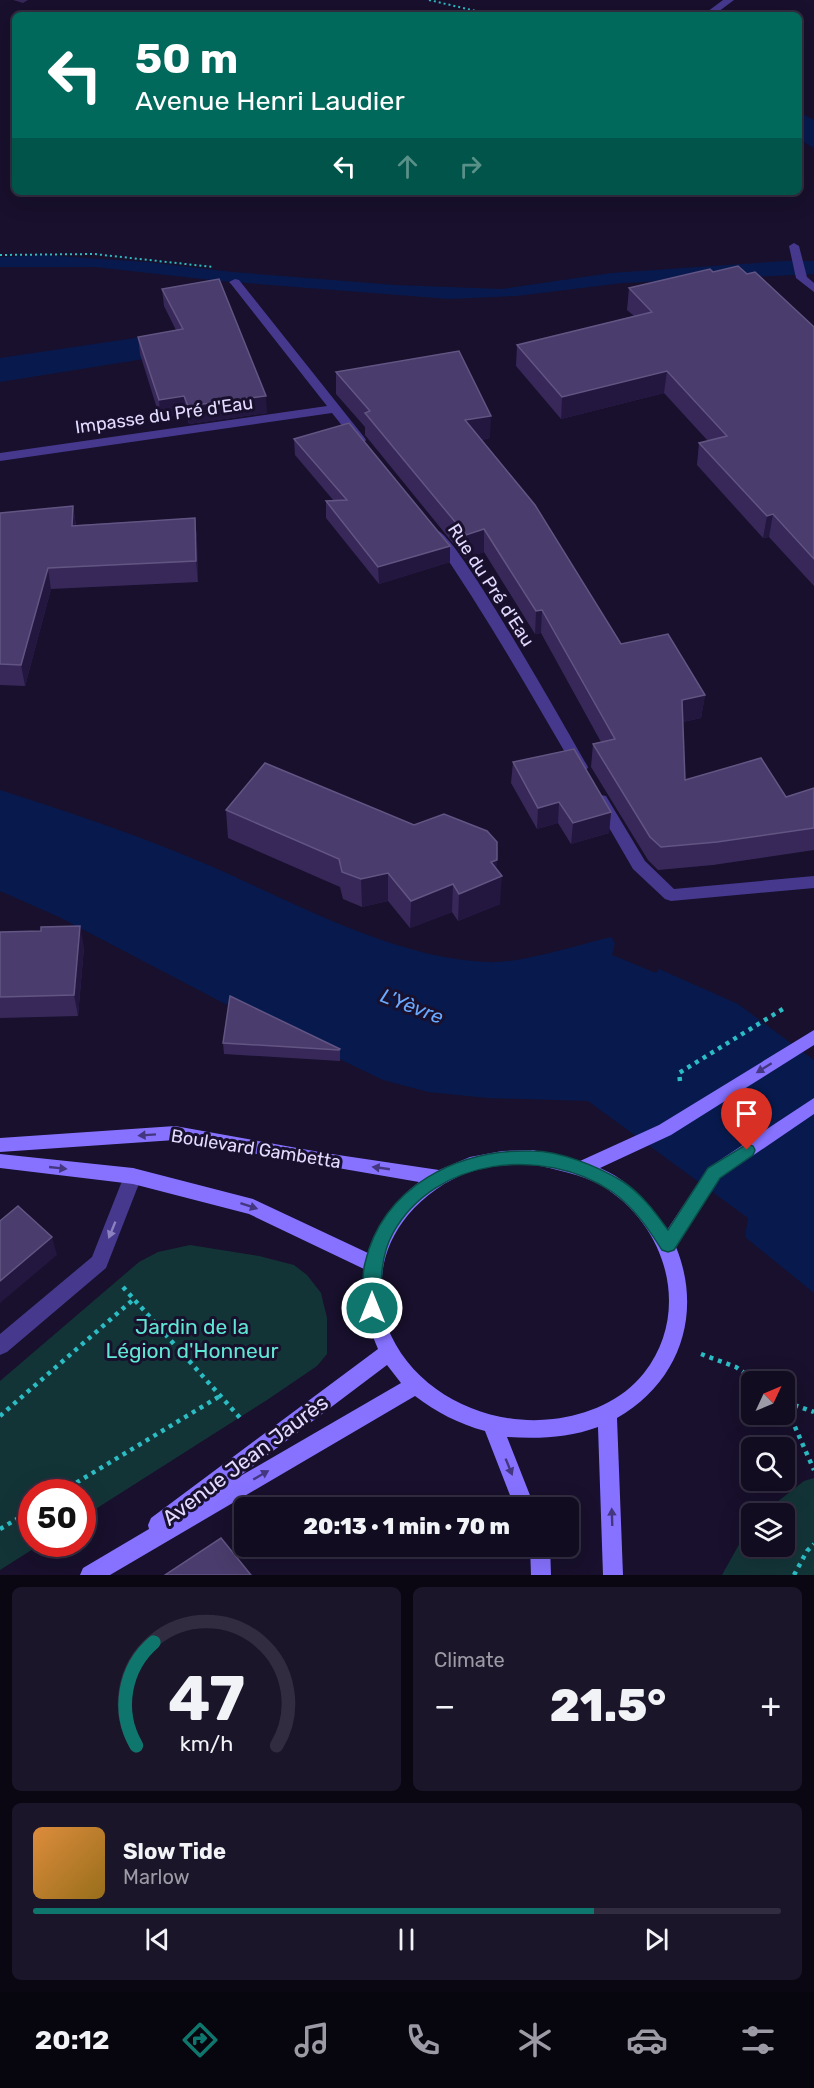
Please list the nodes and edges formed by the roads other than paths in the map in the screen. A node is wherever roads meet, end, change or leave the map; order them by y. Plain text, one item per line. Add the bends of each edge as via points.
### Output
1 (729, 0) edge
2 (712, 12) edge
3 (795, 251) dead end
4 (235, 282) dead end
5 (814, 289) edge
6 (334, 409) junction
7 (372, 454) edge
8 (0, 457) edge
9 (432, 528) edge
10 (814, 882) edge
11 (814, 1037) edge
12 (814, 1105) edge
13 (0, 1145) edge
14 (0, 1161) edge
15 (582, 1168) junction
16 (133, 1176) junction
17 (438, 1177) junction
18 (668, 1244) junction
19 (373, 1264) junction
20 (0, 1346) edge
21 (388, 1353) junction
22 (415, 1385) junction
23 (607, 1414) junction
24 (493, 1426) junction
25 (521, 1497) edge
26 (540, 1557) edge
27 (96, 1571) edge
28 (541, 1575) edge
29 (613, 1575) edge

1 - 2 street
3 - 5 street via 802,278
4 - 6 street
6 - 7 street
6 - 8 street, Impasse du Pré d'Eau
9 - 10 street, Rue du Pré d'Eau via 454,555 639,865 671,895
11 -> 15 main road via 665,1130
12 - 18 main road via 714,1173
17 -> 13 main road, Boulevard Gambetta via 175,1133
14 -> 16 main road
15 - 17 main road via 533,1157 483,1160
15 - 18 main road via 618,1187 647,1213
16 -> 19 main road via 253,1207
16 -> 20 street via 99,1262
17 - 19 main road via 408,1200 391,1222
18 - 23 main road via 678,1277 680,1310 672,1343 658,1371 636,1395
19 - 21 main road via 372,1308
21 - 22 main road
21 - 27 main road, Avenue Jean Jaurès
22 - 24 main road via 450,1411
27 -> 22 main road, Avenue Jean Jaurès
23 - 24 main road via 571,1426 542,1430
29 -> 23 main road
24 -> 25 main road
26 - 28 main road

